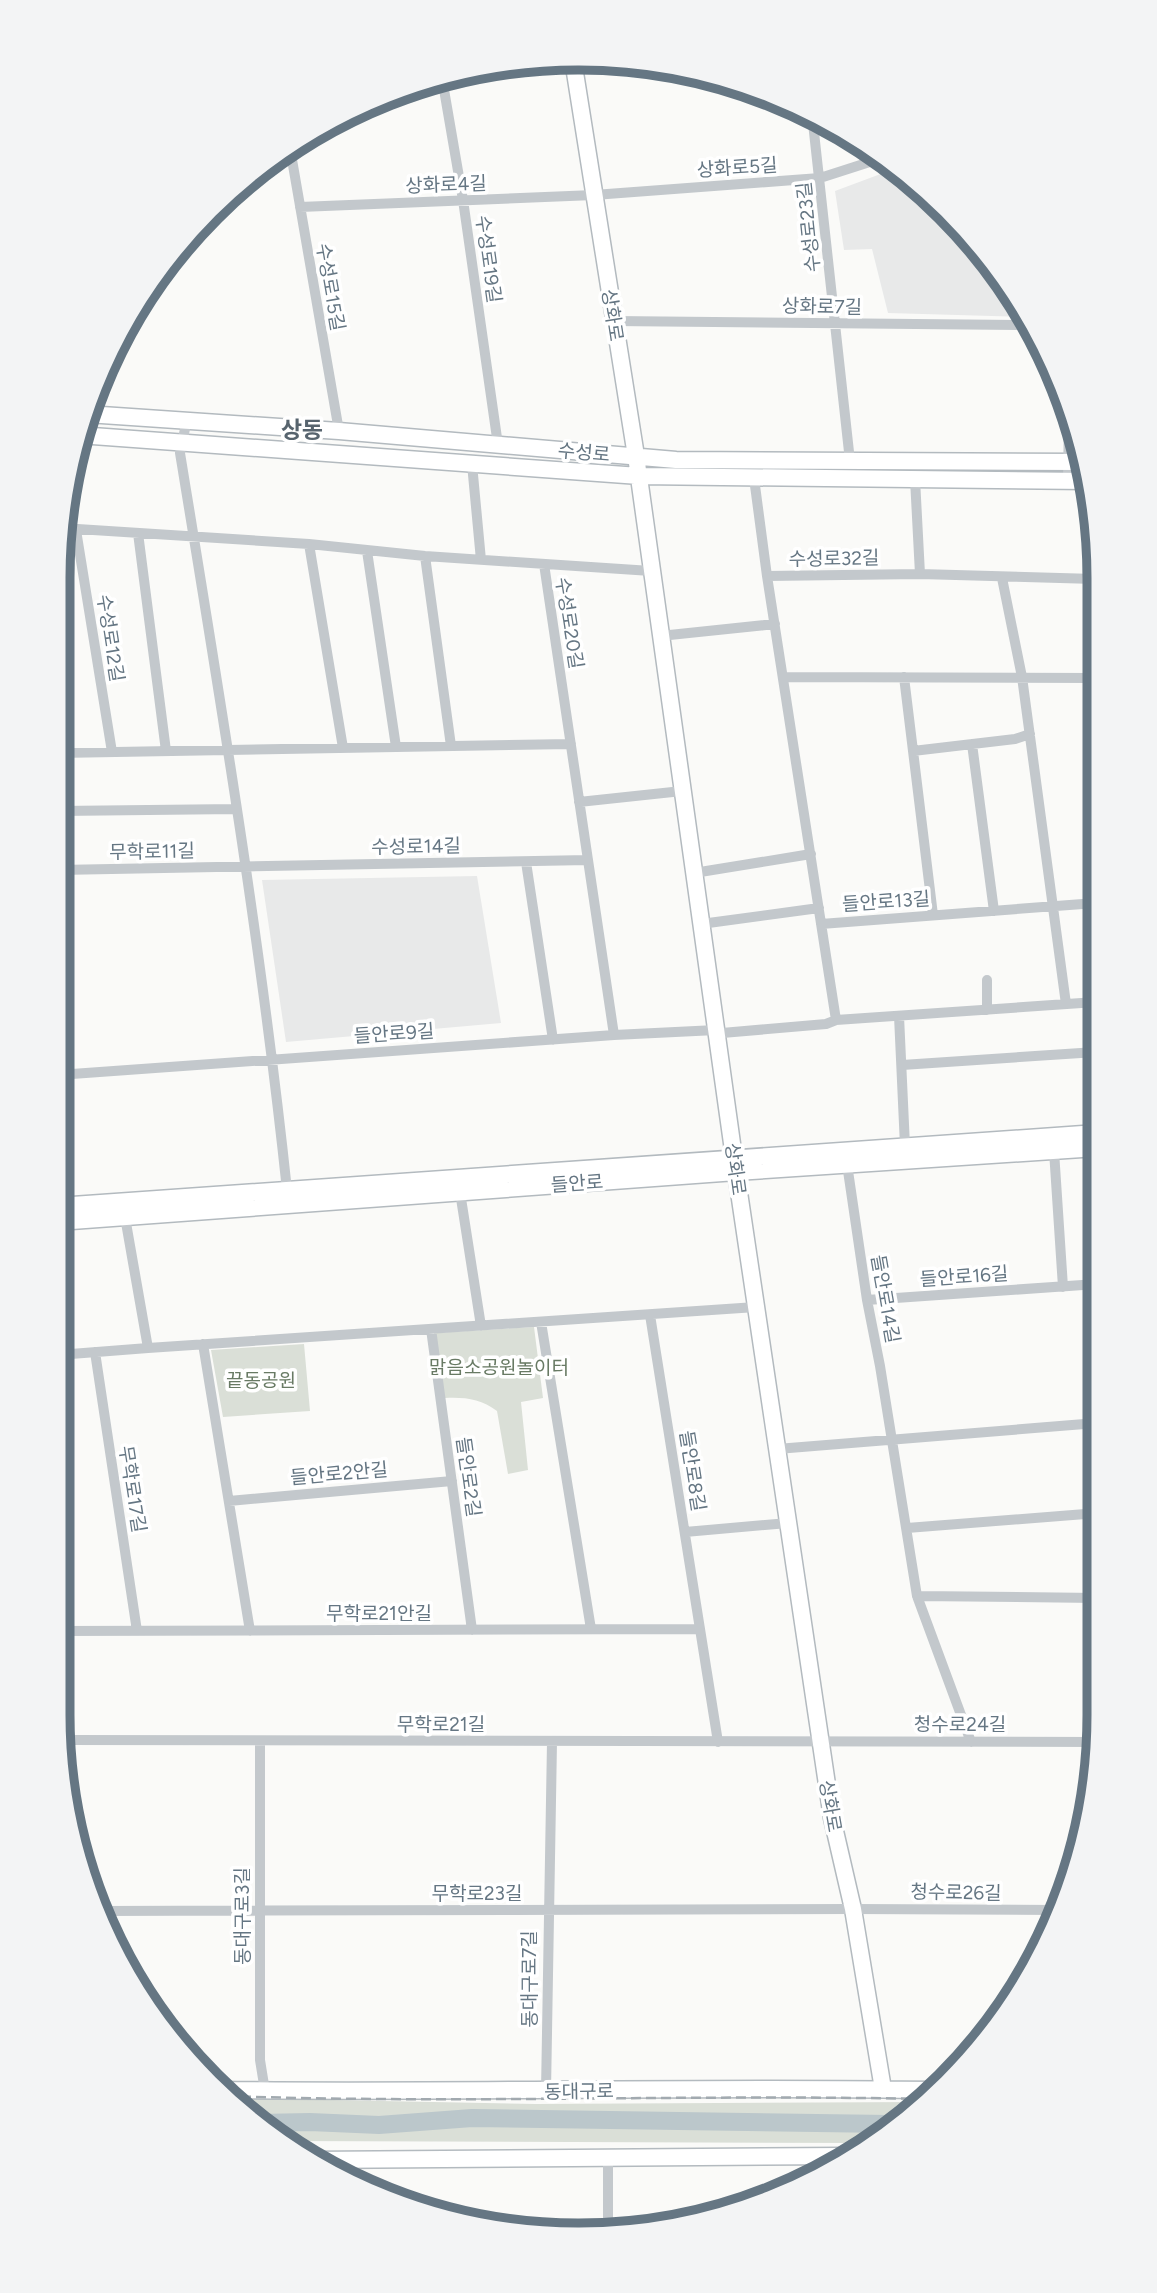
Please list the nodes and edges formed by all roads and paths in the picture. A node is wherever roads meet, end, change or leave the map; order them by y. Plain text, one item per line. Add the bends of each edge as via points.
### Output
1 (575, 70) edge
2 (444, 88) edge
3 (814, 128) edge
4 (292, 159) edge
5 (870, 162) edge
6 (820, 178) junction
7 (594, 195) junction
8 (463, 200) junction
9 (300, 207) junction
10 (613, 321) junction
11 (836, 323) junction
12 (1020, 326) edge
13 (97, 415) edge
14 (187, 419) junction
15 (339, 431) junction
16 (91, 436) edge
17 (182, 442) junction
18 (498, 445) junction
19 (636, 456) junction
20 (850, 461) junction
21 (1073, 462) edge
22 (472, 464) junction
23 (1074, 465) edge
24 (639, 476) junction
25 (754, 478) junction
26 (915, 479) junction
27 (1068, 481) junction
28 (1077, 481) edge
29 (72, 529) edge
30 (76, 530) junction
31 (138, 533) junction
32 (194, 538) junction
33 (309, 544) junction
34 (367, 551) junction
35 (425, 556) junction
36 (481, 560) junction
37 (544, 564) junction
38 (651, 571) junction
39 (920, 574) junction
40 (767, 576) junction
41 (1002, 578) junction
42 (1087, 579) edge
43 (775, 624) junction
44 (660, 636) junction
45 (783, 677) junction
46 (904, 677) junction
47 (1022, 677) junction
48 (1087, 678) edge
49 (1030, 734) junction
50 (571, 744) junction
51 (972, 744) junction
52 (452, 746) junction
53 (396, 747) junction
54 (343, 748) junction
55 (229, 750) junction
56 (166, 751) junction
57 (913, 751) junction
58 (112, 752) junction
59 (70, 753) edge
60 (682, 791) junction
61 (579, 803) junction
62 (237, 809) junction
63 (70, 811) edge
64 (811, 854) junction
65 (588, 860) junction
66 (526, 862) junction
67 (245, 867) junction
68 (70, 870) edge
69 (694, 873) junction
70 (1087, 904) edge
71 (1053, 906) junction
72 (818, 908) junction
73 (994, 911) junction
74 (933, 915) junction
75 (821, 923) junction
76 (701, 925) junction
77 (987, 980) dead end
78 (1087, 1003) edge
79 (1066, 1004) junction
80 (987, 1010) junction
81 (900, 1016) junction
82 (836, 1020) junction
83 (716, 1031) junction
84 (614, 1035) junction
85 (553, 1040) junction
86 (1087, 1053) edge
87 (274, 1059) junction
88 (902, 1065) junction
89 (70, 1074) edge
90 (1087, 1134) edge
91 (905, 1146) junction
92 (1087, 1149) edge
93 (1054, 1151) junction
94 (735, 1164) junction
95 (847, 1164) junction
96 (287, 1190) junction
97 (460, 1192) junction
98 (70, 1205) edge
99 (125, 1217) junction
100 (70, 1221) edge
101 (1087, 1285) edge
102 (1063, 1287) junction
103 (867, 1300) junction
104 (757, 1307) junction
105 (650, 1315) junction
106 (541, 1322) junction
107 (481, 1326) junction
108 (431, 1329) junction
109 (203, 1344) junction
110 (148, 1348) junction
111 (95, 1352) junction
112 (70, 1354) edge
113 (1087, 1424) edge
114 (893, 1440) junction
115 (778, 1449) junction
116 (452, 1481) junction
117 (229, 1501) junction
118 (1087, 1514) edge
119 (788, 1522) junction
120 (907, 1528) junction
121 (685, 1532) junction
122 (917, 1596) junction
123 (1087, 1598) edge
124 (591, 1629) junction
125 (700, 1629) junction
126 (472, 1630) junction
127 (137, 1631) junction
128 (250, 1631) junction
129 (70, 1632) edge
130 (71, 1740) edge
131 (260, 1741) junction
132 (552, 1742) junction
133 (718, 1742) junction
134 (821, 1742) junction
135 (971, 1742) junction
136 (1086, 1742) edge
137 (853, 1909) junction
138 (547, 1910) junction
139 (1048, 1910) edge
140 (110, 1911) edge
141 (259, 1911) junction
142 (883, 2089) junction
143 (236, 2090) edge
144 (922, 2090) edge
145 (265, 2091) junction
146 (546, 2091) junction
147 (831, 2156) edge
148 (608, 2158) junction
149 (346, 2167) edge
150 (608, 2222) edge

1 - 7 main road, 상화로
2 - 8 street, 수성로19길
3 - 6 street, 수성로23길
4 - 9 street, 수성로15길
5 - 6 street, 상화로5길
6 - 7 street, 상화로5길
6 - 11 street, 수성로23길
7 - 8 street, 상화로4길
7 - 10 main road, 상화로
8 - 9 street, 상화로4길
8 - 18 street, 수성로19길
9 - 15 street, 수성로15길
10 - 11 street, 상화로7길
10 - 19 main road, 상화로
11 - 12 street, 상화로7길
11 - 20 street, 수성로23길
13 - 14 main road, 수성로
14 - 15 main road, 수성로
14 - 17 street
15 - 18 main road, 수성로
16 - 17 main road, 수성로
17 - 22 main road, 수성로
17 - 32 street
18 - 19 main road, 수성로
19 - 20 main road, 수성로
19 - 24 main road, 상화로
20 - 21 main road, 수성로
22 - 24 main road, 수성로
22 - 36 street
23 - 27 street
24 - 25 main road, 수성로
24 - 38 main road, 상화로
25 - 26 main road, 수성로
25 - 40 street
26 - 27 main road, 수성로
26 - 39 street
27 - 28 main road, 수성로
29 - 30 street
30 - 31 street
30 - 58 street, 수성로12길
31 - 32 street
31 - 56 street, 수성로12길
32 - 33 street
32 - 55 street
33 - 34 street
33 - 54 street
34 - 35 street
34 - 53 street
35 - 36 street
35 - 52 street
36 - 37 street, 수성로20길
37 - 38 street
37 - 50 street, 수성로20길
38 - 44 main road, 상화로
39 - 40 street, 수성로32길
39 - 41 street, 수성로32길
40 - 43 street, 수성로32길
41 - 42 street, 수성로32길
41 - 47 street
43 - 44 street
43 - 45 street, 수성로32길
44 - 60 main road, 상화로
45 - 46 street
45 - 64 street, 수성로32길
46 - 47 street
46 - 57 street
47 - 48 street
47 - 49 street
49 - 51 street
49 - 71 street
50 - 52 street
50 - 61 street, 수성로20길
51 - 57 street
51 - 73 street
52 - 53 street
53 - 54 street
54 - 55 street
55 - 56 street
55 - 62 street
56 - 58 street
57 - 74 street
58 - 59 street
60 - 61 street
60 - 69 main road, 상화로
61 - 65 street, 수성로20길
62 - 63 street
62 - 67 street
64 - 69 street
64 - 72 street, 수성로32길
65 - 66 street, 수성로14길
65 - 84 street, 수성로20길
66 - 67 street, 수성로14길
66 - 85 street
67 - 68 street, 무학로11길
67 - 87 street
69 - 76 main road, 상화로
70 - 71 street, 들안로13길
71 - 73 street, 들안로13길
71 - 79 street
72 - 75 street, 수성로32길
72 - 76 street
73 - 74 street, 들안로13길
74 - 75 street, 들안로13길
75 - 82 street, 들안로13길
76 - 83 main road, 상화로
77 - 80 street
78 - 79 street
79 - 80 street
80 - 81 street
81 - 82 street
81 - 88 street
82 - 83 street
83 - 84 street
83 - 94 main road, 상화로
84 - 85 street
85 - 87 street, 들안로9길
86 - 88 street
87 - 89 street, 들안로9길
87 - 96 street
88 - 91 street
90 - 91 main road, 들안로
91 - 94 main road, 들안로
92 - 93 main road, 들안로
93 - 95 main road, 들안로
93 - 102 street
94 - 95 main road, 들안로
94 - 96 main road, 들안로
94 - 97 main road, 들안로
94 - 104 main road, 상화로
95 - 103 street, 들안로14길
96 - 98 main road, 들안로
97 - 99 main road, 들안로
97 - 107 street
99 - 100 main road, 들안로
99 - 110 street
101 - 102 street, 들안로16길
102 - 103 street, 들안로16길
103 - 114 street, 들안로14길
104 - 105 street
104 - 115 main road, 상화로
105 - 106 street
105 - 121 street, 들안로8길
106 - 107 street
106 - 124 street
107 - 108 street
108 - 109 street
108 - 116 street, 들안로2길
109 - 110 street
109 - 117 street
110 - 111 street
111 - 112 street
111 - 127 street, 무학로17길
113 - 114 street
114 - 115 street
114 - 120 street, 들안로14길
115 - 119 main road, 상화로
116 - 117 street, 들안로2안길
116 - 126 street, 들안로2길
117 - 128 street
118 - 120 street
119 - 121 street
119 - 134 main road, 상화로
120 - 122 street, 들안로14길
121 - 125 street, 들안로8길
122 - 123 street
122 - 135 street, 들안로14길
124 - 125 street, 무학로21안길
124 - 126 street, 무학로21안길
125 - 133 street, 들안로8길
126 - 128 street, 무학로21안길
127 - 128 street, 무학로21안길
127 - 129 street, 무학로21안길
130 - 131 street, 무학로21길
131 - 132 street, 무학로21길
131 - 141 street, 동대구로3길
132 - 133 street, 무학로21길
132 - 138 street, 동대구로7길
133 - 134 street, 무학로21길
134 - 135 street, 청수로24길
134 - 137 main road, 상화로
135 - 136 street, 청수로24길
137 - 138 street, 무학로23길
137 - 139 street, 청수로26길
137 - 142 main road, 상화로
138 - 141 street, 무학로23길
138 - 146 street, 동대구로7길
140 - 141 street, 무학로23길
141 - 145 street, 동대구로3길 via 260,2060
142 - 144 main road, 동대구로
142 - 146 main road, 동대구로
143 - 145 main road, 동대구로
145 - 146 main road, 동대구로
147 - 148 main road
148 - 149 main road
148 - 150 street

